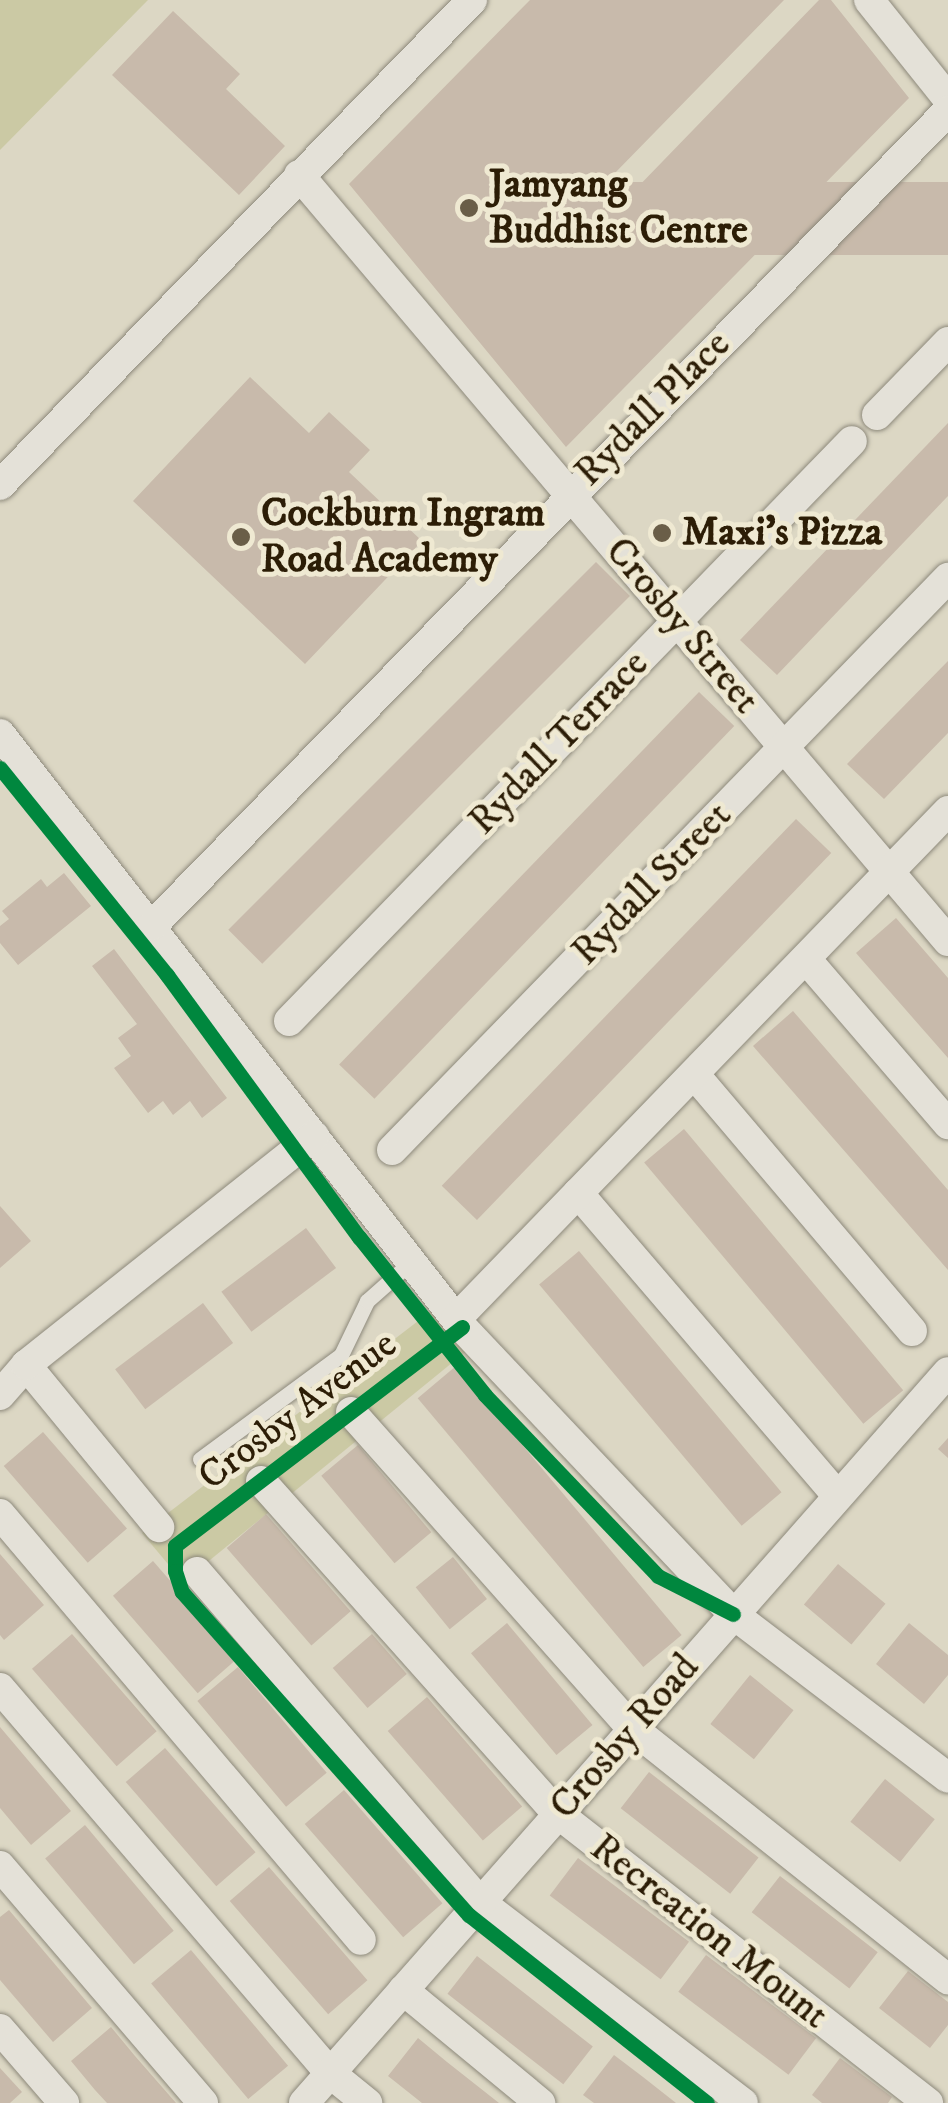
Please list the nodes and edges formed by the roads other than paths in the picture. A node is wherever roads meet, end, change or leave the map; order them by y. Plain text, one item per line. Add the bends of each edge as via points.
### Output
1 (472, 0) edge
2 (869, 0) edge
3 (948, 99) edge
4 (948, 110) edge
5 (298, 175) junction
6 (948, 342) edge
7 (877, 415) dead end
8 (852, 441) dead end
9 (0, 485) edge
10 (569, 494) junction
11 (948, 578) edge
12 (677, 622) junction
13 (0, 734) edge
14 (785, 748) junction
15 (10, 767) edge
16 (948, 811) edge
17 (889, 871) junction
18 (153, 925) junction
19 (948, 940) edge
20 (806, 959) junction
21 (290, 1020) dead end
22 (694, 1074) junction
23 (948, 1124) edge
24 (314, 1136) junction
25 (392, 1150) dead end
26 (578, 1193) junction
27 (410, 1262) junction
28 (456, 1320) junction
29 (912, 1331) dead end
30 (26, 1366) junction
31 (948, 1372) edge
32 (0, 1394) edge
33 (351, 1412) dead end
34 (200, 1460) dead end
35 (261, 1481) dead end
36 (838, 1496) junction
37 (0, 1514) edge
38 (159, 1527) dead end
39 (198, 1572) dead end
40 (733, 1614) junction
41 (0, 1688) edge
42 (632, 1728) junction
43 (948, 1778) edge
44 (557, 1814) junction
45 (0, 1866) edge
46 (480, 1902) junction
47 (360, 1940) dead end
48 (948, 1979) edge
49 (402, 1990) junction
50 (0, 2029) edge
51 (330, 2073) junction
52 (64, 2103) edge
53 (203, 2103) edge
54 (304, 2103) edge
55 (367, 2103) edge
56 (540, 2103) edge
57 (743, 2103) edge
58 (928, 2103) edge

1 - 5 street
2 - 3 street
4 - 10 street, Rydall Place
5 - 9 street
5 - 10 street, Crosby Street
6 - 7 street
8 - 12 street, Rydall Terrace
10 - 12 street, Crosby Street
10 - 18 street, Rydall Place
11 - 14 street, Rydall Street
12 - 14 street, Crosby Street
12 - 21 street, Rydall Terrace
13 - 15 street
14 - 17 street, Crosby Street
14 - 25 street, Rydall Street
15 - 18 street
16 - 17 street
17 - 19 street, Crosby Street
17 - 20 street
18 - 24 street
20 - 22 street
20 - 23 street
22 - 26 street
22 - 29 street
24 - 27 street
24 - 30 street
26 - 28 street
26 - 36 street
27 - 28 street
27 - 34 lane via 367,1301 341,1355
28 - 40 street
30 - 32 street
30 - 38 street
31 - 36 street, Crosby Road
33 - 42 street
35 - 44 street, Recreation Mount
36 - 40 street, Crosby Road
37 - 47 street
39 - 46 street
40 - 42 street, Crosby Road
40 - 43 street
41 - 51 street
42 - 44 street, Crosby Road
42 - 48 street
44 - 46 street, Crosby Road
44 - 58 street, Recreation Mount
45 - 53 street
46 - 49 street, Crosby Road
46 - 57 street
49 - 51 street, Crosby Road
49 - 56 street
50 - 52 street
51 - 54 street, Crosby Road
51 - 55 street

